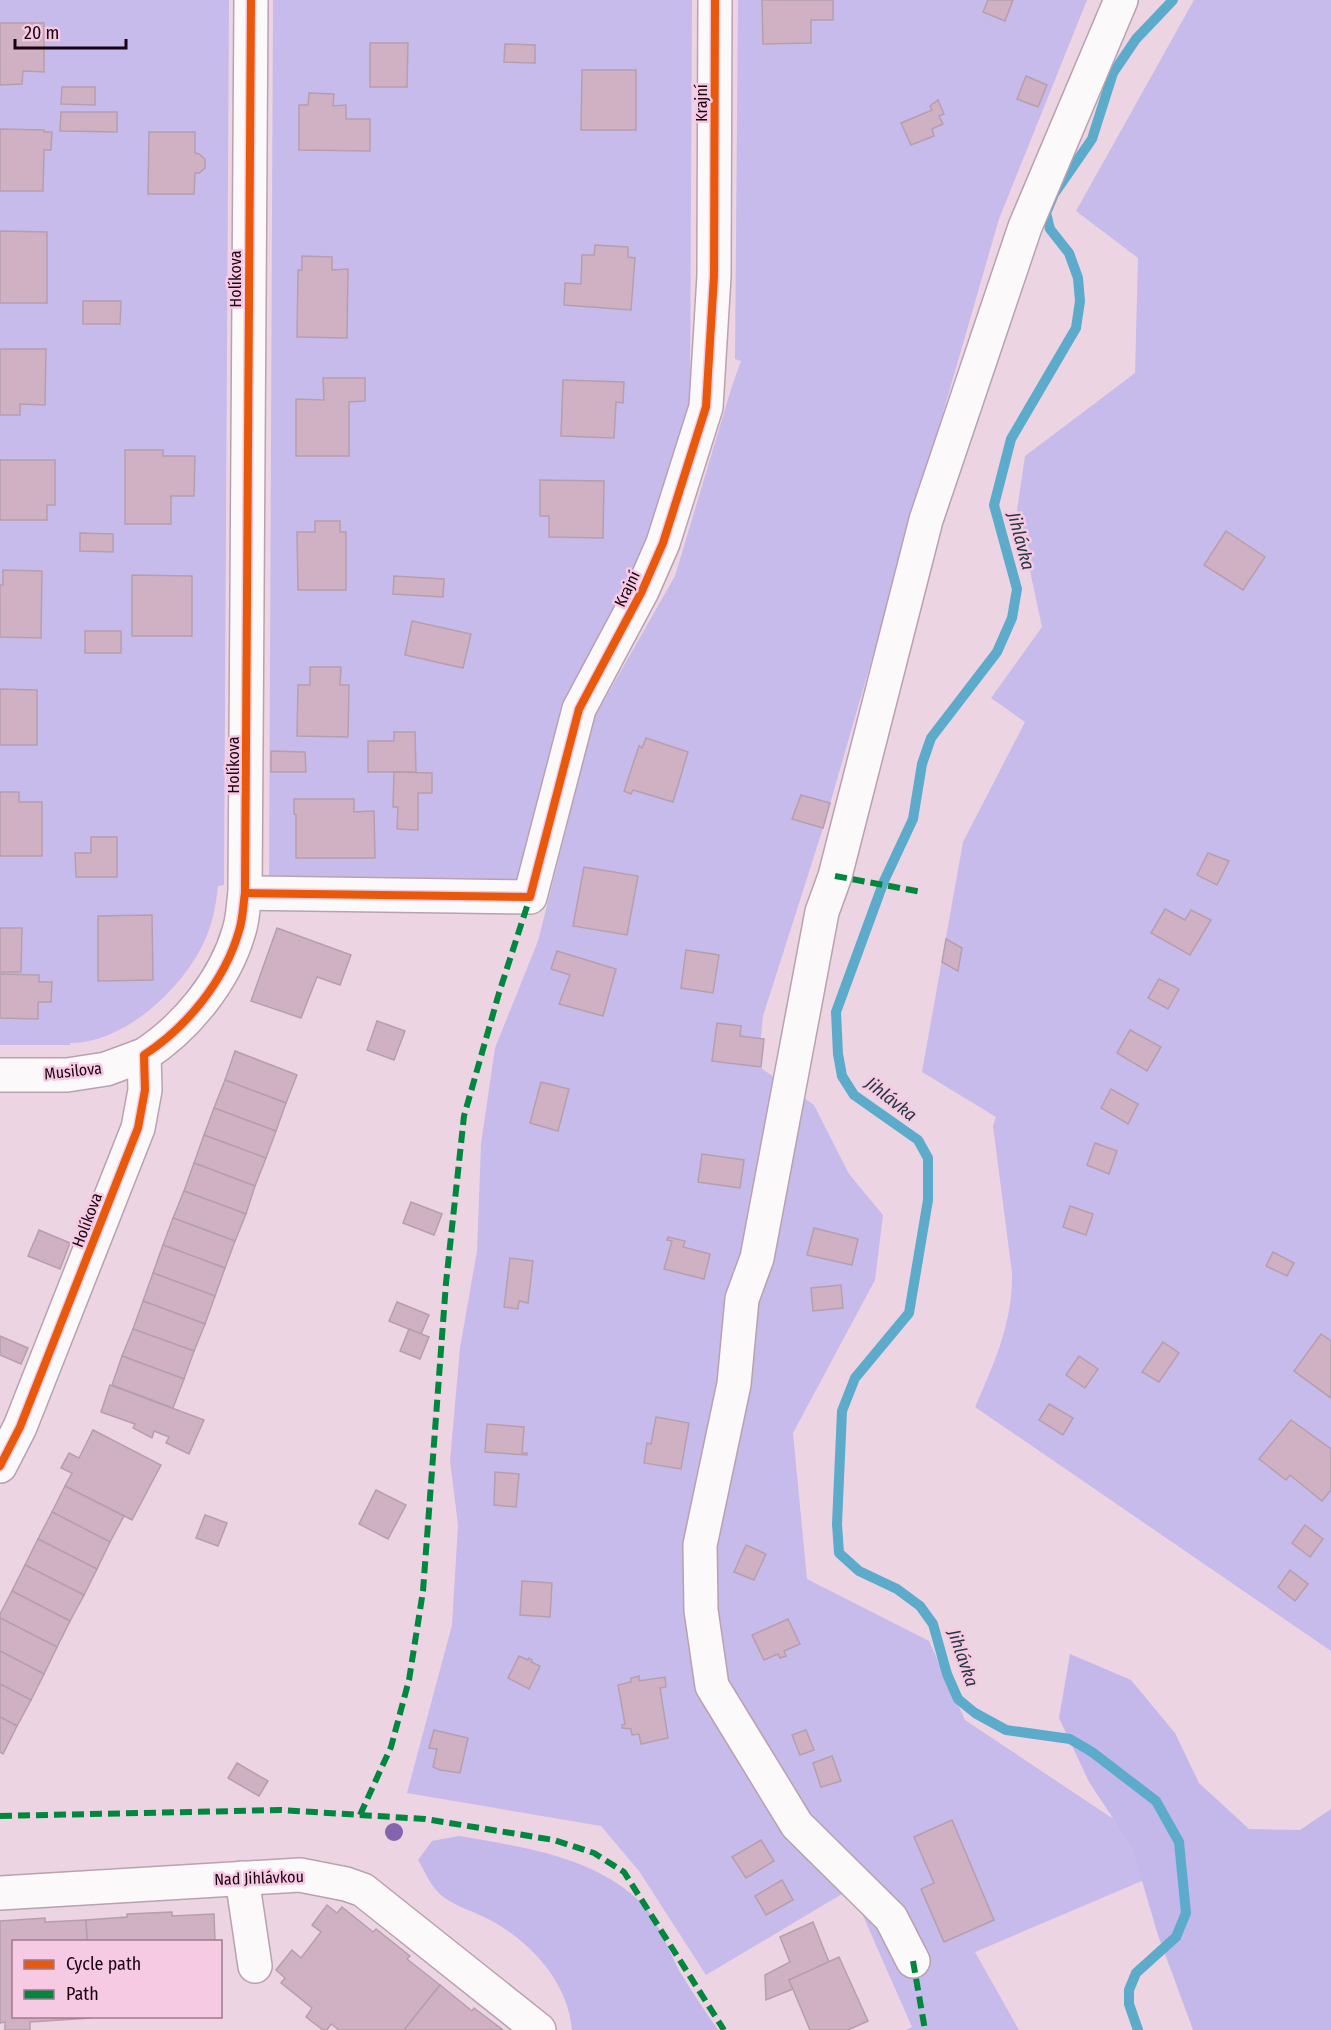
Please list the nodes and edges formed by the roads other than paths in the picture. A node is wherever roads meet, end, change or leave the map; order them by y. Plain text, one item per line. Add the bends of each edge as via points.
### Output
1 (250, 0) edge
2 (715, 0) edge
3 (1120, 0) edge
4 (245, 893) junction
5 (144, 1054) junction
6 (0, 1075) edge
7 (0, 1466) edge
8 (242, 1878) junction
9 (0, 1893) edge
10 (913, 1961) dead end
11 (255, 1966) dead end
12 (539, 2030) edge

1 - 4 street, Holíkova
2 - 4 street, Krajní via 714,276 706,407 663,543 579,710 530,897
3 - 10 street via 1025,227 926,520 835,876 822,912 757,1258 742,1299 734,1384 700,1545 701,1610 712,1686 797,1825 891,1918
4 - 5 street, Holíkova via 239,931 225,965 199,1006 165,1041
5 - 6 street, Musilova via 106,1069 67,1075
5 - 7 street, Holíkova via 145,1090 138,1128 20,1427
8 - 9 street, Nad Jihlávkou
8 - 11 street
8 - 12 street, Nad Jihlávkou via 300,1875 363,1890

